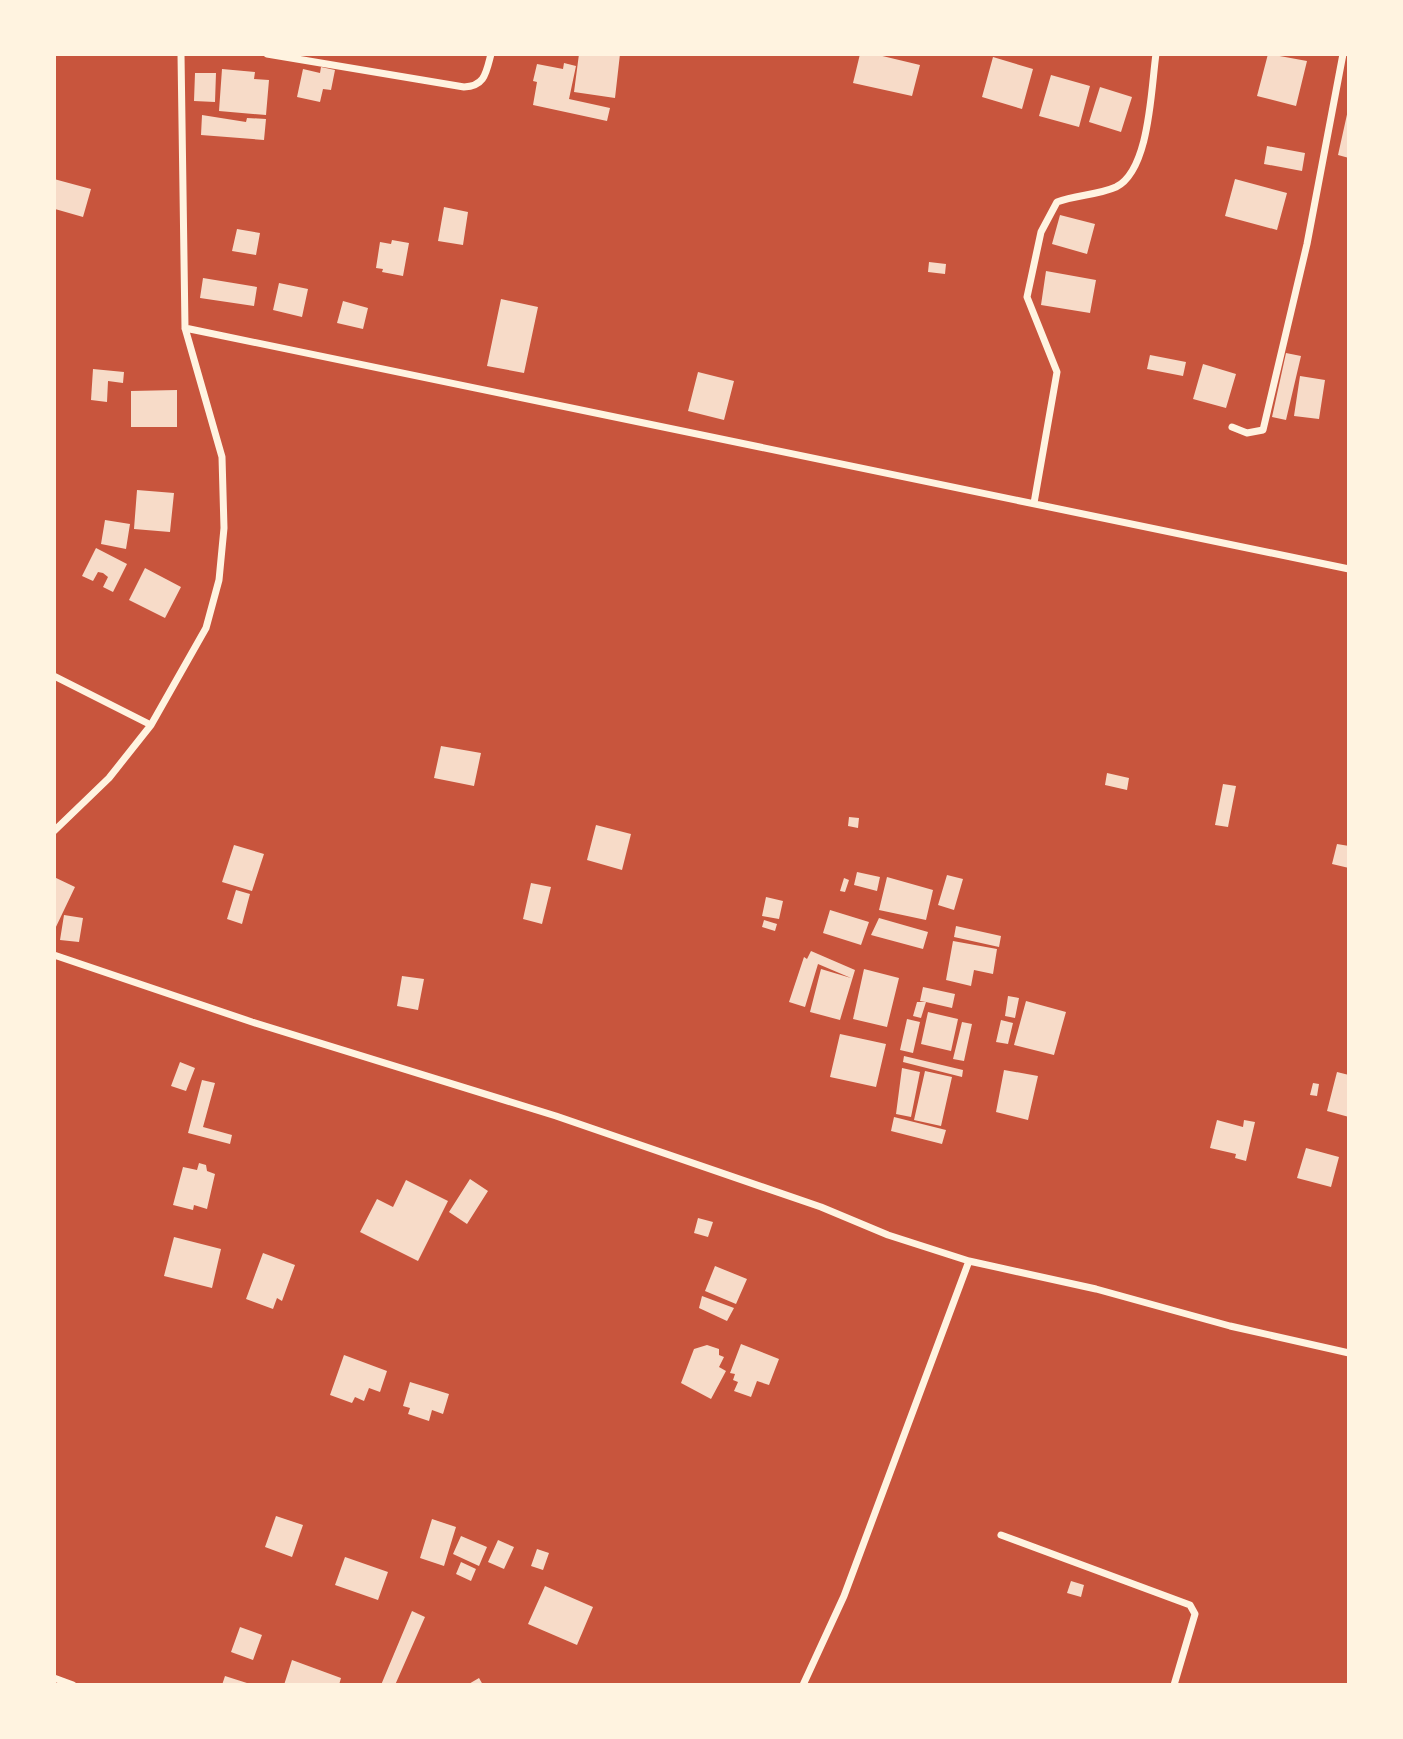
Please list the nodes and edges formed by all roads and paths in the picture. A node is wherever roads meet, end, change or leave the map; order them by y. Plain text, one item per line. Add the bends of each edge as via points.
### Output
1 (181, 54) edge
2 (267, 54) edge
3 (491, 54) edge
4 (1156, 54) edge
5 (1343, 54) edge
6 (185, 328) junction
7 (1233, 427) dead end
8 (1034, 503) junction
9 (1349, 569) edge
10 (54, 676) edge
11 (151, 726) junction
12 (54, 831) edge
13 (54, 955) edge
14 (969, 1261) junction
15 (1349, 1353) edge
16 (1001, 1535) dead end
17 (54, 1678) edge
18 (73, 1685) edge
19 (803, 1685) edge
20 (1174, 1685) edge

1 - 6 street
2 - 3 street via 464,87 476,86 484,79
4 - 8 street via 1137,162 1116,187 1057,201 1032,261 1027,297 1057,372
5 - 7 street via 1307,244 1263,430 1247,433
6 - 8 street
6 - 11 street via 222,457 224,528 219,580 206,628
8 - 9 street
10 - 11 street
11 - 12 street via 109,778
13 - 14 street via 556,1116
14 - 15 street
14 - 19 street via 844,1596
16 - 20 street via 1190,1605 1195,1614
17 - 18 street

